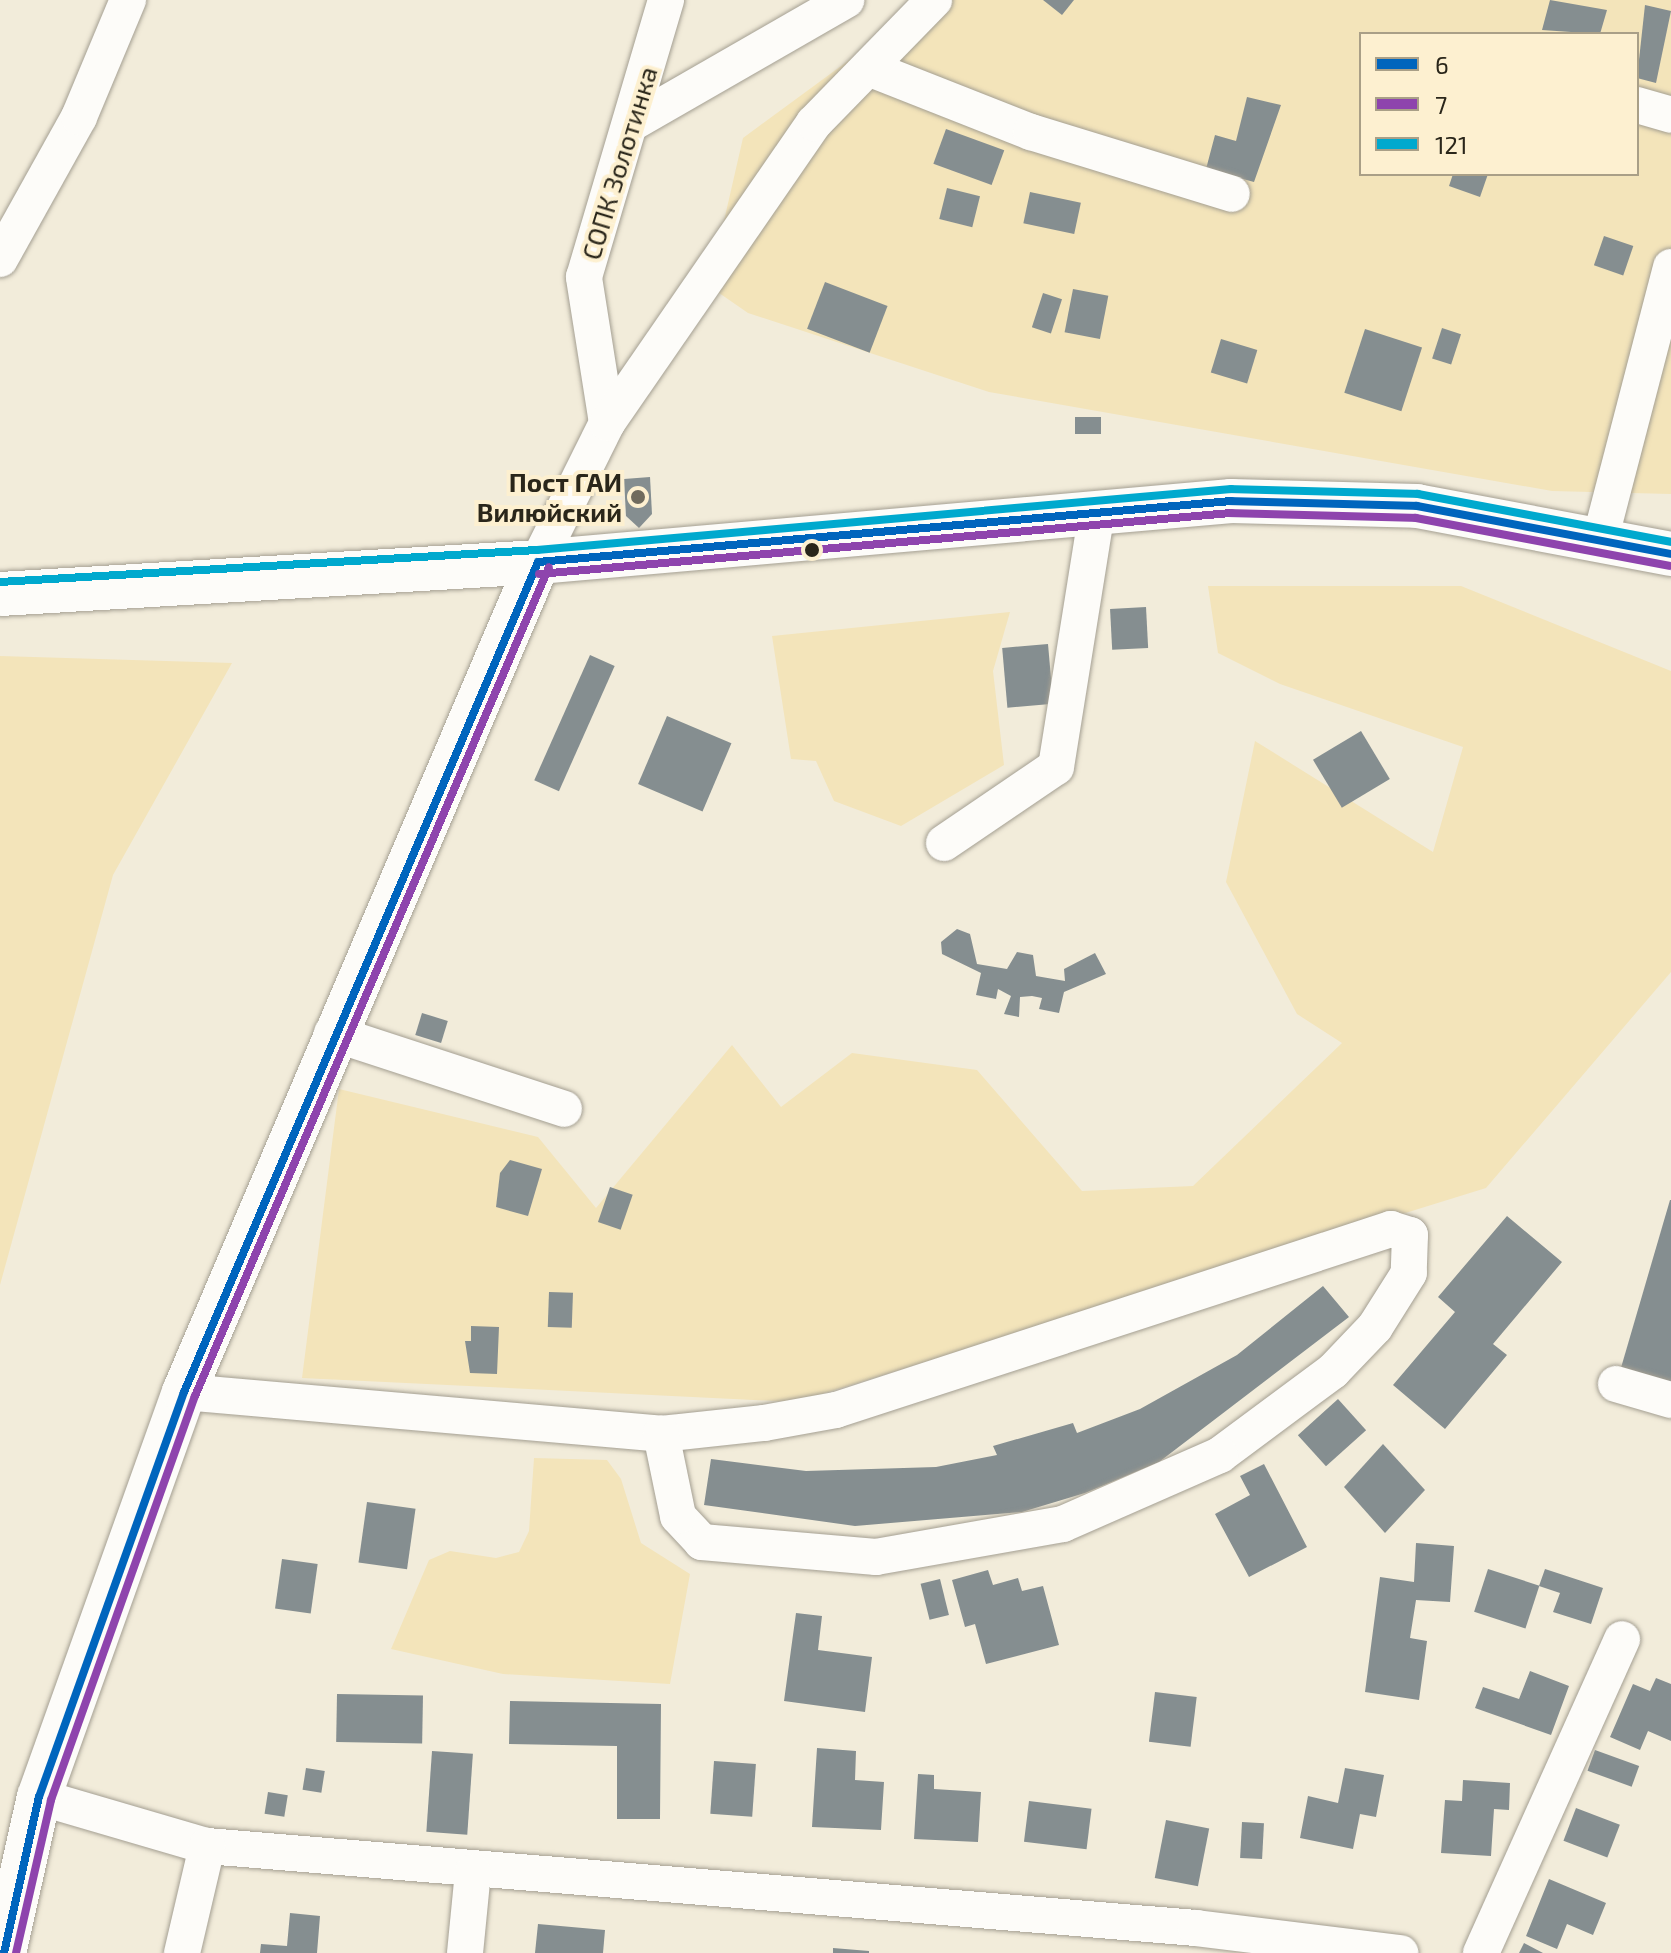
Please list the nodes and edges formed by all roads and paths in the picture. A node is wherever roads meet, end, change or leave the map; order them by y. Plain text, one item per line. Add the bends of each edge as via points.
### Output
1 (128, 0) edge
2 (666, 0) edge
3 (846, 0) edge
4 (934, 0) edge
5 (871, 69) junction
6 (1639, 106) edge
7 (1671, 115) edge
8 (634, 122) junction
9 (1232, 194) dead end
10 (0, 259) edge
11 (1671, 267) edge
12 (607, 423) junction
13 (1097, 512) junction
14 (1601, 536) junction
15 (1671, 554) edge
16 (538, 562) junction
17 (0, 594) edge
18 (944, 843) dead end
19 (332, 1033) junction
20 (564, 1109) dead end
21 (1616, 1384) dead end
22 (184, 1392) junction
23 (1671, 1400) edge
24 (661, 1434) junction
25 (1622, 1639) dead end
26 (39, 1797) junction
27 (207, 1846) junction
28 (473, 1872) junction
29 (4, 1953) edge
30 (182, 1953) edge
31 (465, 1953) edge
32 (1400, 1953) edge
33 (1481, 1953) edge

1 - 10 street via 79,117
2 - 8 street, СОПК Золотинка
3 - 8 street
4 - 5 street
5 - 9 street via 1031,132
5 - 12 street via 814,123
6 - 7 street
8 - 12 street, СОПК Золотинка via 584,277
11 - 14 street
12 - 16 street
13 - 14 main road via 1231,501 1402,506
13 - 16 main road
13 - 18 street via 1056,767
14 - 15 main road
16 - 17 main road
16 - 19 main road
19 - 20 street
19 - 22 main road
21 - 23 street
22 - 24 street
22 - 26 main road
24 - 24 street via 836,1410 1391,1229 1410,1235 1409,1273 1375,1327 1323,1379 1220,1455 1063,1524 876,1557 702,1542 678,1516
25 - 33 street
26 - 27 street
26 - 29 main road
27 - 28 street
27 - 30 street
28 - 31 street
28 - 32 street via 1164,1925

